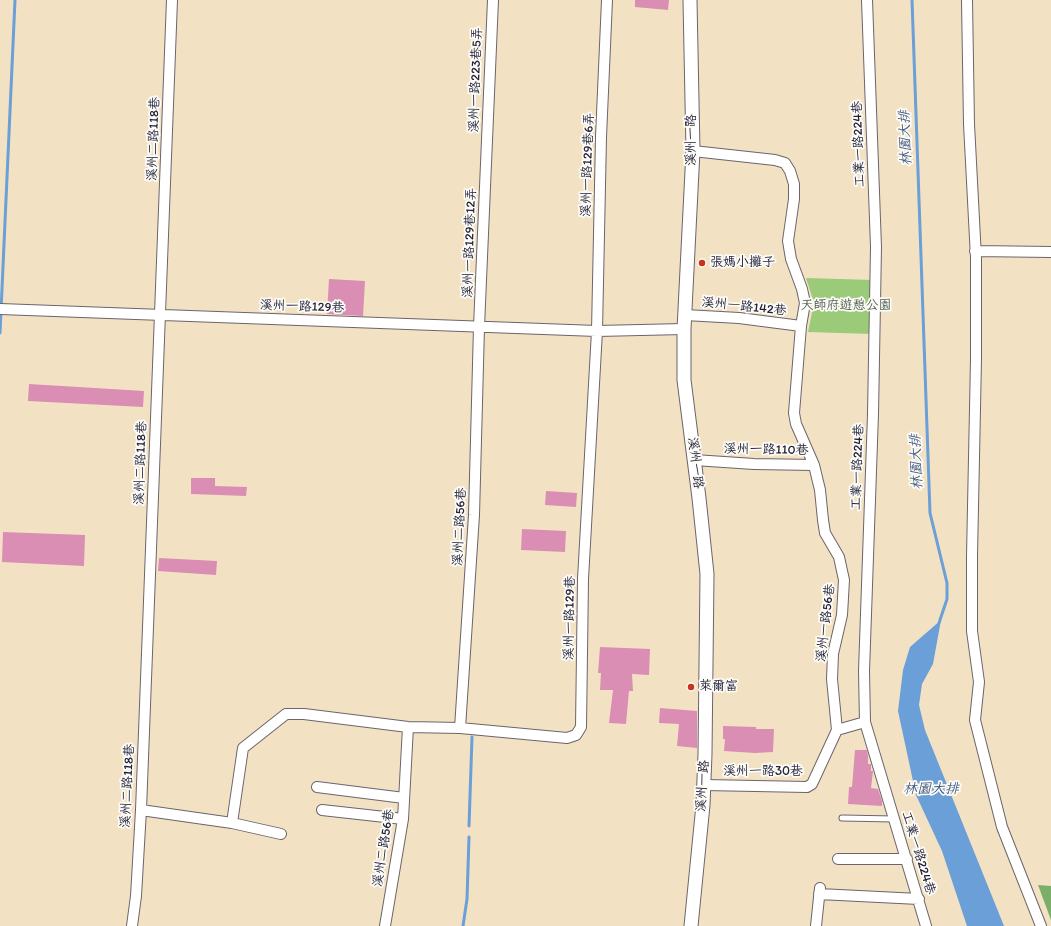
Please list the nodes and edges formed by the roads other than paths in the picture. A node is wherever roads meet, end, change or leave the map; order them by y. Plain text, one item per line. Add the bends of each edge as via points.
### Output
1 (172, 0) edge
2 (493, 0) edge
3 (607, 0) edge
4 (690, 0) edge
5 (867, 0) edge
6 (967, 0) edge
7 (693, 151) junction
8 (486, 160) joint
9 (975, 251) junction
10 (1051, 252) edge
11 (3, 309) edge
12 (160, 315) junction
13 (685, 315) junction
14 (801, 326) junction
15 (479, 328) junction
16 (684, 329) junction
17 (597, 331) junction
18 (694, 460) junction
19 (814, 464) junction
20 (834, 694) joint
21 (865, 722) junction
22 (408, 727) junction
23 (460, 728) junction
24 (837, 730) junction
25 (704, 785) junction
26 (317, 787) dead end
27 (404, 798) junction
28 (141, 810) junction
29 (322, 810) dead end
30 (842, 818) dead end
31 (403, 819) junction
32 (894, 819) junction
33 (232, 822) junction
34 (281, 834) dead end
35 (838, 859) dead end
36 (907, 859) junction
37 (918, 898) junction
38 (132, 926) edge
39 (385, 926) edge
40 (691, 926) edge
41 (816, 926) edge
42 (926, 926) edge
43 (1041, 926) edge

1 - 12 street, 溪州二路118巷
2 - 8 street, 溪州一路223巷5弄
3 - 17 street, 溪州一路129巷6弄
4 - 7 street, 溪州一路
5 - 21 street, 工業一路224巷 via 876,247 864,671
6 - 9 street
7 - 13 street, 溪州一路
7 - 14 street, 溪州一路110巷 via 775,160 785,163 790,171 794,184 794,199 788,241 805,303
8 - 15 street, 溪州一路129巷12弄
9 - 10 street
9 - 43 street via 972,631 979,682 975,720 1002,827
11 - 12 street, 溪州一路129巷
12 - 15 street, 溪州一路129巷
12 - 28 street, 溪州二路118巷
13 - 14 street, 溪州一路142巷 via 740,318
13 - 16 street, 溪州一路
14 - 19 street, 溪州一路110巷 via 794,413 796,424
15 - 17 street, 溪州一路129巷
15 - 23 street, 溪州二路56巷 via 474,515
16 - 17 street, 溪州一路129巷
16 - 18 street, 溪州一路 via 684,380
17 - 23 street, 溪州一路129巷 via 583,579 581,727 576,735 567,738
18 - 19 street, 溪州一路110巷
18 - 25 street, 溪州一路 via 707,574
19 - 20 street, 溪州一路56巷 via 825,534 839,556 844,580 842,615 833,654
20 - 24 street, 溪州一路30巷
21 - 24 street
21 - 32 street, 工業一路224巷
22 - 23 street, 溪州一路129巷
22 - 27 street, 溪州二路56巷
22 - 33 street, 溪州一路129巷 via 286,714 243,748
24 - 25 street, 溪州一路30巷 via 812,784
25 - 40 street, 溪州一路
26 - 27 street
27 - 31 street, 溪州二路56巷
28 - 33 street
28 - 38 street, 溪州二路118巷
29 - 31 street
30 - 32 lane
31 - 39 street, 溪州二路56巷
32 - 36 street, 工業一路224巷
33 - 34 street
35 - 36 street
36 - 37 street, 工業一路224巷
37 - 41 street via 820,891
37 - 42 street, 工業一路224巷

